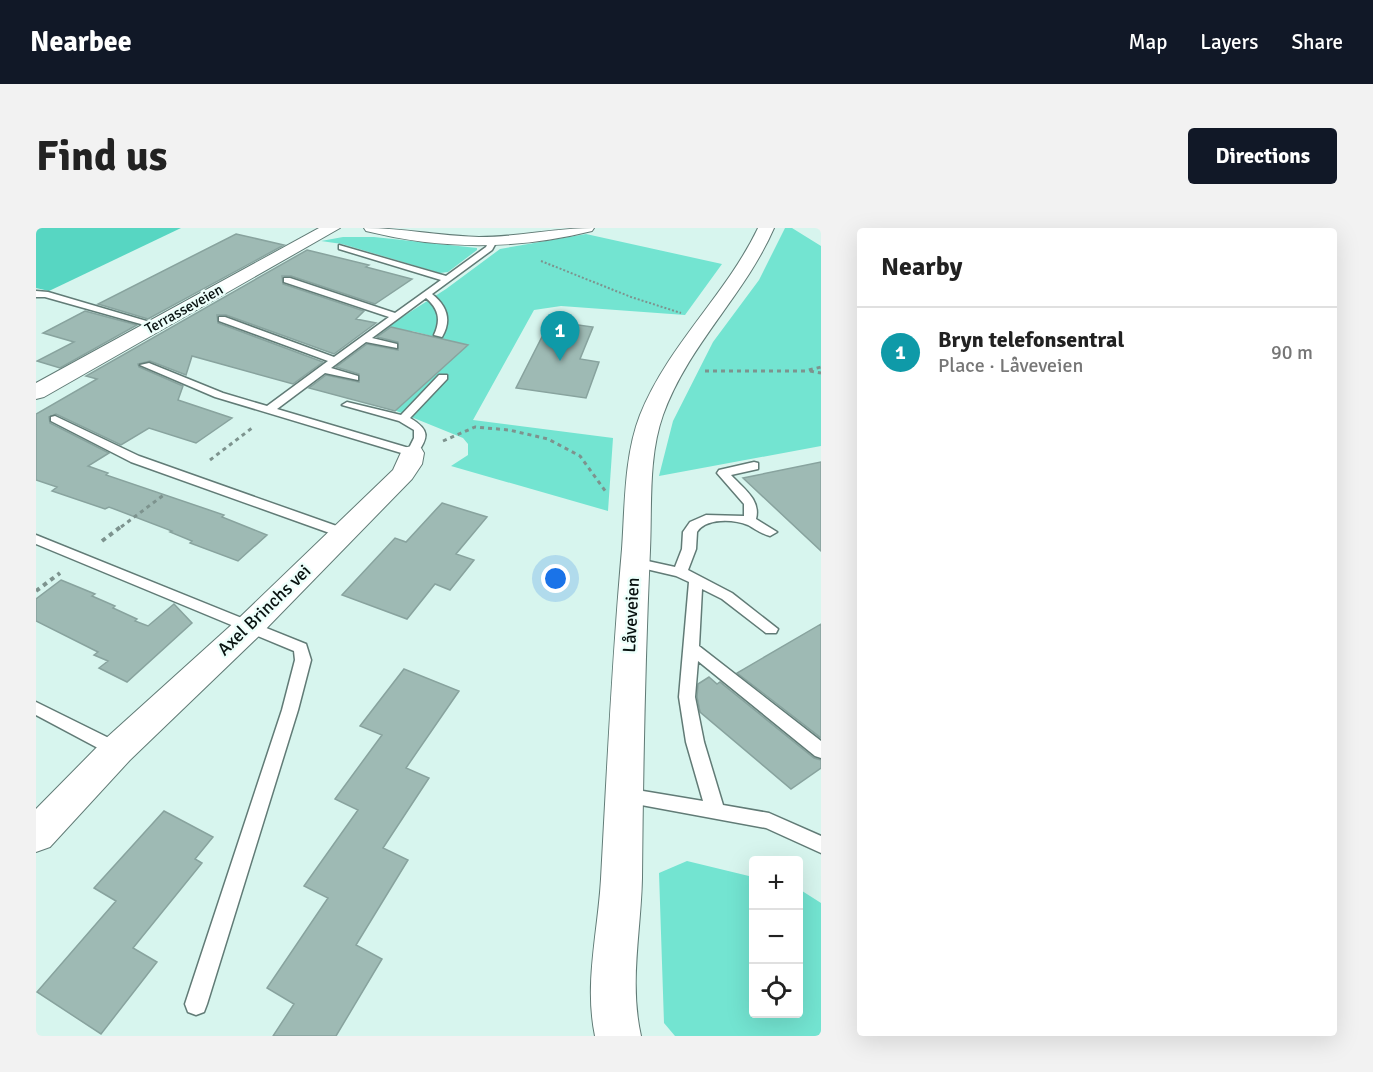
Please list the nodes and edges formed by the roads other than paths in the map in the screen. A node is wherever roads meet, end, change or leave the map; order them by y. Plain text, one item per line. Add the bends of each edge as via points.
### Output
1 (332, 228) edge
2 (372, 228) edge
3 (586, 228) edge
4 (766, 228) edge
5 (493, 241) junction
6 (342, 247) dead end
7 (448, 279) junction
8 (287, 280) dead end
9 (36, 294) edge
10 (426, 294) junction
11 (395, 316) junction
12 (222, 319) dead end
13 (155, 325) junction
14 (439, 335) dead end
15 (364, 339) junction
16 (394, 346) dead end
17 (334, 360) junction
18 (145, 365) dead end
19 (323, 369) junction
20 (443, 377) dead end
21 (354, 378) dead end
22 (36, 392) edge
23 (347, 405) dead end
24 (271, 411) junction
25 (55, 419) dead end
26 (403, 419) junction
27 (412, 453) junction
28 (754, 466) dead end
29 (749, 521) junction
30 (343, 532) junction
31 (770, 532) dead end
32 (36, 539) edge
33 (634, 562) junction
34 (680, 572) junction
35 (696, 580) junction
36 (249, 627) junction
37 (771, 629) dead end
38 (691, 648) junction
39 (36, 708) edge
40 (117, 750) junction
41 (821, 751) edge
42 (623, 794) junction
43 (715, 810) junction
44 (36, 835) edge
45 (821, 845) edge
46 (196, 1004) dead end
47 (618, 1036) edge

1 - 13 street, Terrasseveien
2 - 5 street via 406,236
3 - 5 street
4 - 33 street, Låveveien via 756,250 676,363 651,416 642,457
5 - 7 lane
6 - 7 lane
7 - 10 lane
8 - 11 lane
9 - 13 lane
10 - 11 lane
10 - 14 lane via 437,300 443,311
11 - 15 lane
12 - 17 lane
13 - 22 street, Terrasseveien
15 - 16 lane
15 - 17 lane
17 - 19 lane
18 - 24 lane
19 - 21 lane
19 - 24 lane
20 - 26 lane
23 - 26 lane
24 - 27 lane
25 - 30 lane via 135,459
26 - 27 lane, Axel Brinchs vei via 419,428 421,436
27 - 30 street, Axel Brinchs vei via 403,474
28 - 29 lane via 723,473 750,503
29 - 31 lane
29 - 34 lane via 719,518 695,525
30 - 36 street, Axel Brinchs vei
32 - 36 lane
33 - 34 lane
33 - 42 street, Låveveien
34 - 35 lane
35 - 37 lane via 727,596
35 - 38 lane
36 - 40 street, Axel Brinchs vei
36 - 46 lane via 301,648 303,660
38 - 41 lane
38 - 43 lane via 687,697 695,742
39 - 40 lane
40 - 44 street, Axel Brinchs vei
42 - 43 lane
42 - 47 street, Låveveien via 621,888 612,982
43 - 45 lane via 769,821

